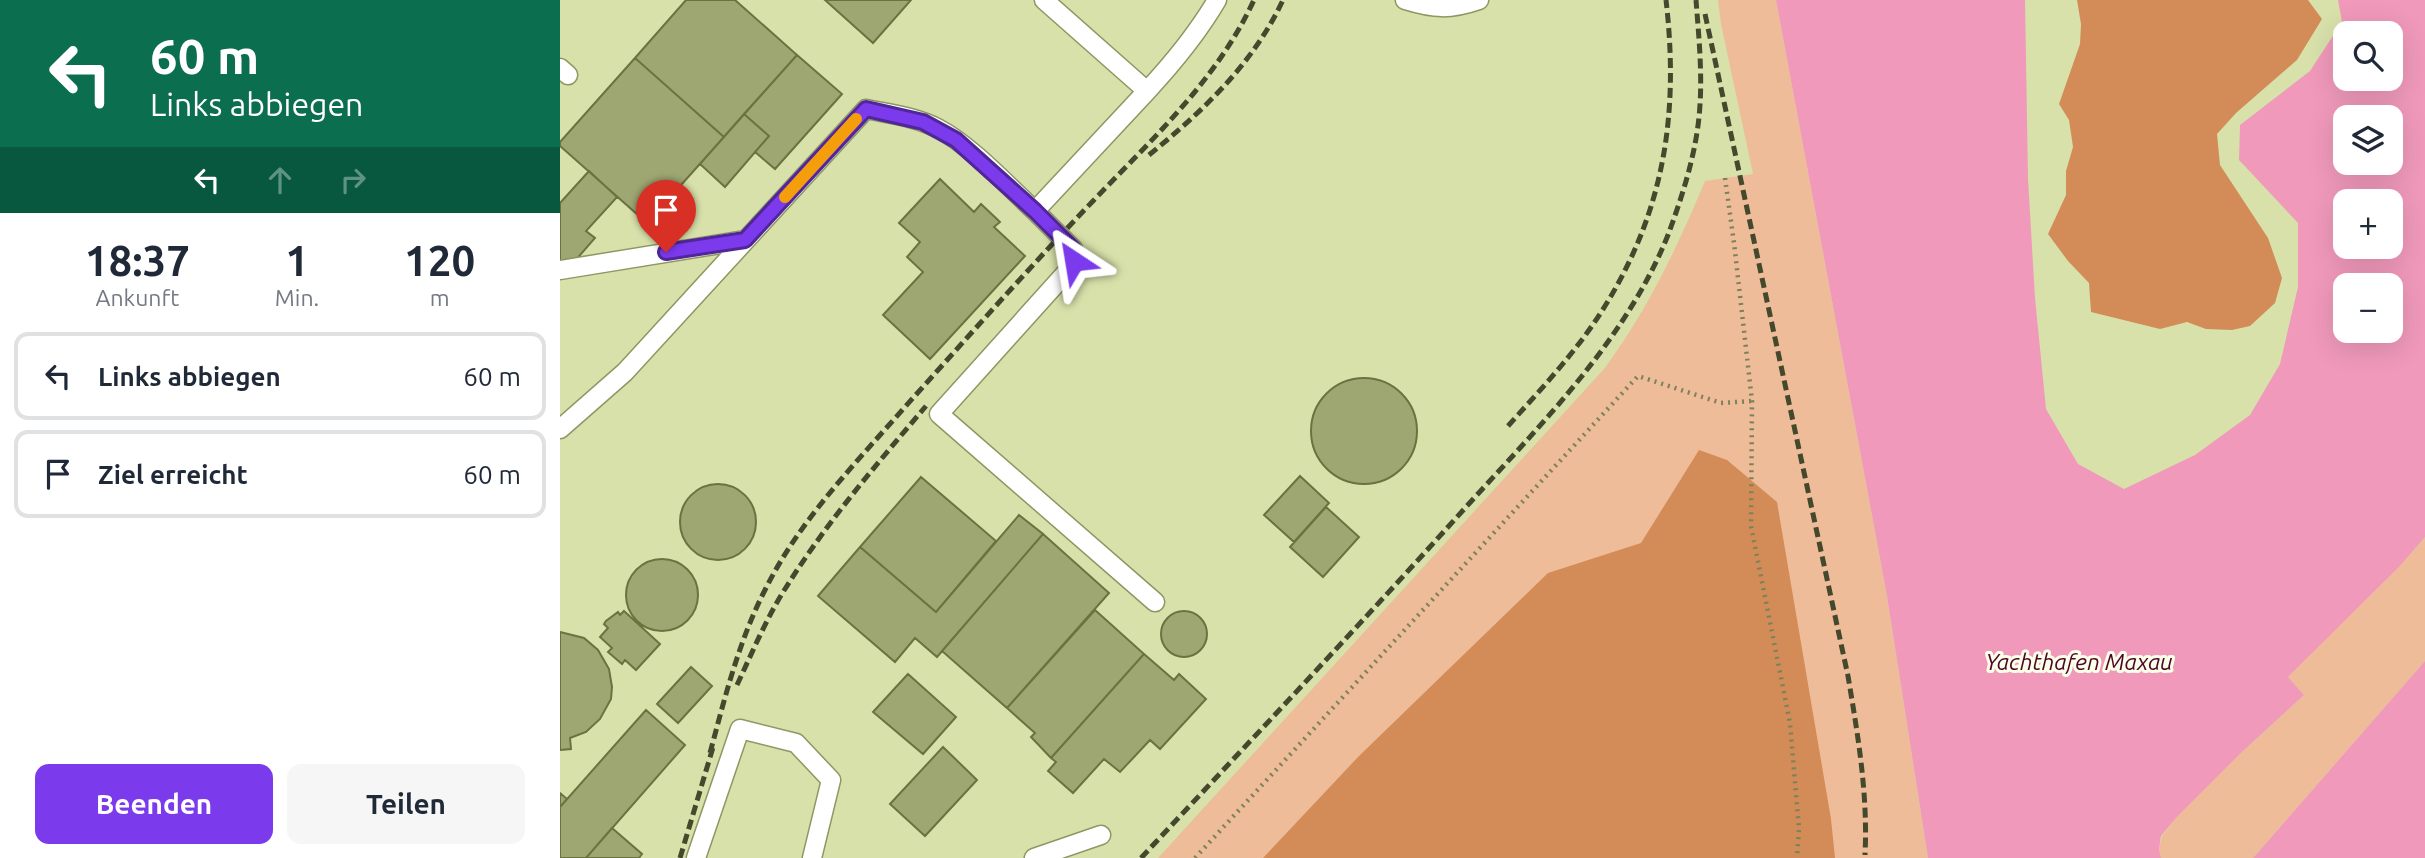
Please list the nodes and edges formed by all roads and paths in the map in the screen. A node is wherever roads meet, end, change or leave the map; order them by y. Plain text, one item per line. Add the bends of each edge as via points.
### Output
1 (1044, 0) edge
2 (1217, 0) edge
3 (1405, 0) edge
4 (1479, 0) edge
5 (1147, 90) junction
6 (1725, 178) dead end
7 (1035, 211) junction
8 (745, 240) junction
9 (560, 270) edge
10 (1752, 401) junction
11 (560, 429) edge
12 (1155, 602) dead end
13 (1101, 835) dead end
14 (696, 858) edge
15 (812, 858) edge
16 (1034, 858) edge
17 (1195, 858) edge
18 (1797, 858) edge

1 - 5 lane
2 - 5 lane via 1179,56
3 - 4 lane via 1455,8
5 - 7 lane
6 - 10 path
7 - 8 lane via 939,129 866,109
7 - 12 lane via 1073,249 1072,266 940,414
8 - 9 lane
8 - 11 lane via 625,372
10 - 17 path via 1721,404 1638,376
10 - 18 path via 1751,526 1790,723
13 - 16 lane
14 - 15 lane via 740,729 796,743 831,780

